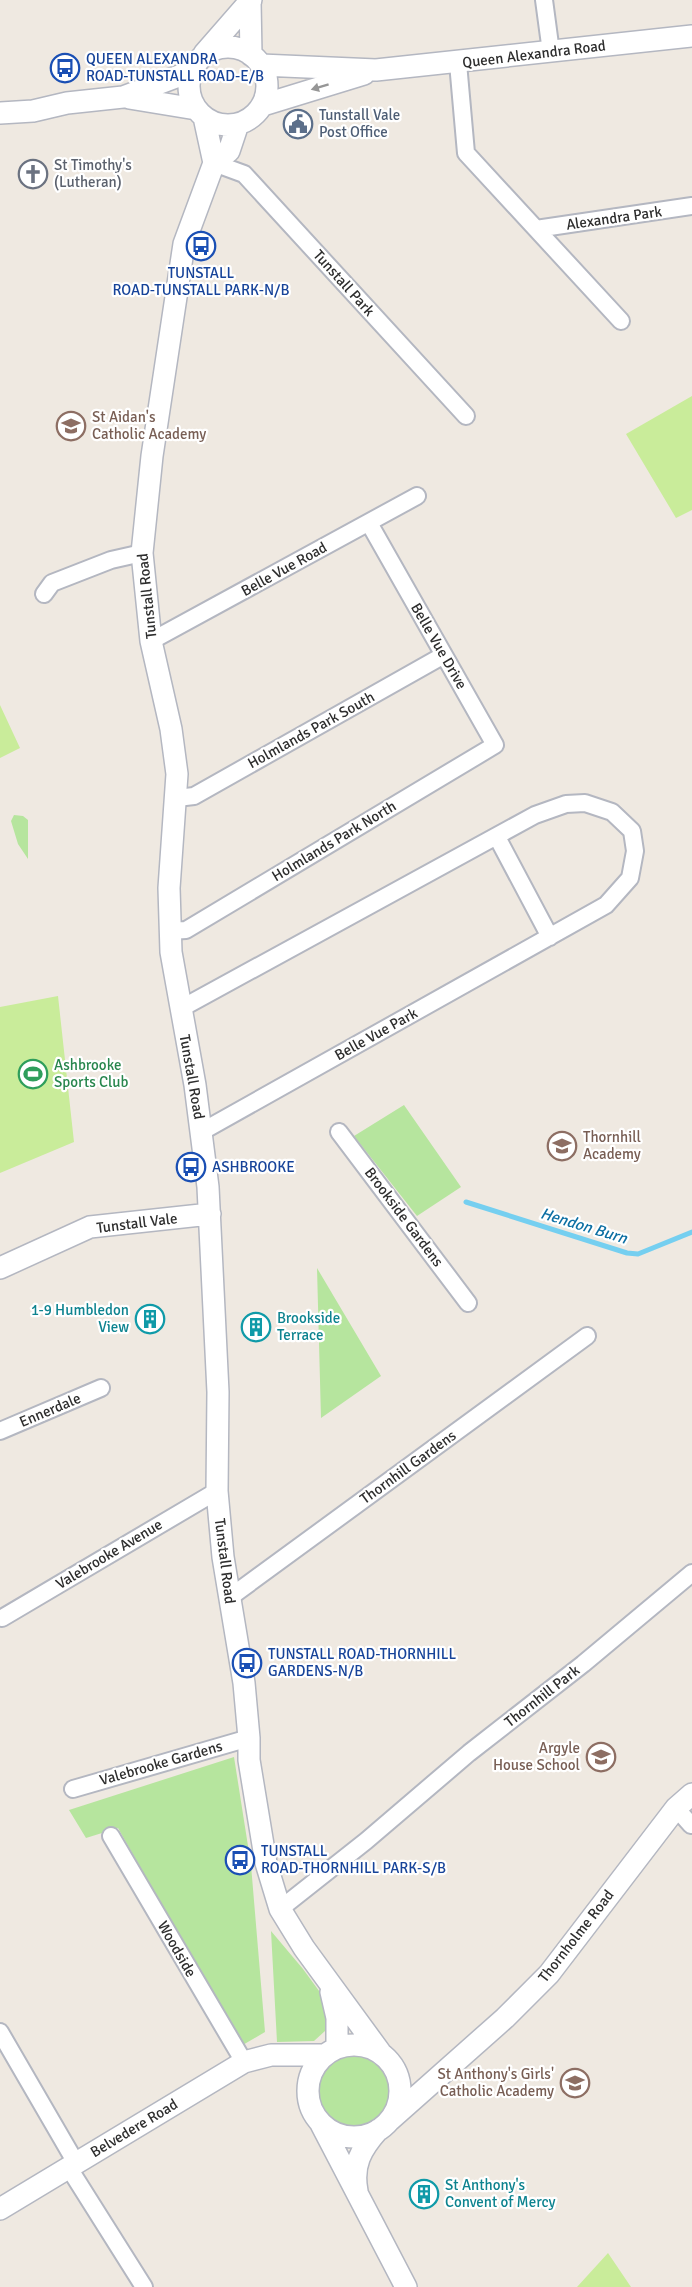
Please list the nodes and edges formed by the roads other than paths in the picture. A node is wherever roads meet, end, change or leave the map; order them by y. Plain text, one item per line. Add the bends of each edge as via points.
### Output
1 (544, 0) edge
2 (250, 1) edge
3 (692, 36) edge
4 (551, 52) junction
5 (256, 60) junction
6 (458, 63) junction
7 (195, 67) junction
8 (376, 70) junction
9 (123, 97) junction
10 (263, 105) junction
11 (0, 113) edge
12 (200, 113) junction
13 (237, 124) junction
14 (214, 164) junction
15 (692, 206) edge
16 (536, 229) junction
17 (621, 321) dead end
18 (466, 416) dead end
19 (417, 496) dead end
20 (369, 522) junction
21 (142, 553) junction
22 (44, 594) dead end
23 (151, 641) junction
24 (444, 655) junction
25 (495, 745) joint
26 (177, 798) junction
27 (497, 837) junction
28 (170, 932) junction
29 (550, 937) junction
30 (180, 1009) junction
31 (201, 1132) junction
32 (339, 1132) dead end
33 (210, 1214) junction
34 (0, 1268) edge
35 (468, 1303) dead end
36 (587, 1336) dead end
37 (101, 1388) dead end
38 (0, 1431) edge
39 (216, 1491) junction
40 (692, 1573) edge
41 (229, 1598) junction
42 (2, 1618) dead end
43 (249, 1738) junction
44 (73, 1789) dead end
45 (692, 1794) edge
46 (676, 1808) junction
47 (691, 1825) edge
48 (111, 1836) dead end
49 (280, 1909) junction
50 (328, 1983) junction
51 (0, 2032) edge
52 (331, 2051) junction
53 (271, 2055) junction
54 (386, 2058) junction
55 (244, 2062) junction
56 (448, 2068) junction
57 (308, 2091) junction
58 (321, 2123) junction
59 (384, 2125) junction
60 (72, 2166) junction
61 (360, 2201) junction
62 (2, 2203) edge
63 (144, 2287) edge
64 (406, 2287) edge

1 - 4 street
2 - 5 street
2 - 7 street
3 - 4 street, Queen Alexandra Road
4 - 6 street, Queen Alexandra Road
5 - 7 street, Queen Alexandra Road via 239,49 219,48 207,53
5 - 8 street, Queen Alexandra Road
5 - 10 street via 266,78
6 - 8 street, Queen Alexandra Road
6 - 16 street, Alexandra Park via 466,153
7 - 9 street, Queen Alexandra Road
7 - 12 street via 189,82 190,97
8 -> 10 street, Queen Alexandra Road
9 - 11 street, Queen Alexandra Road
9 - 12 street, Queen Alexandra Road
10 - 13 street, Queen Alexandra Road via 254,116
12 - 13 street, Queen Alexandra Road via 213,123
12 - 14 street
13 - 14 street, Tunstall Road via 228,151
14 - 18 street, Tunstall Park via 244,174
14 - 21 street, Tunstall Road via 184,244 152,456
15 - 16 street, Alexandra Park
16 - 17 street, Alexandra Park
19 - 20 street, Belle Vue Road
20 - 23 street, Belle Vue Road
20 - 24 street, Belle Vue Drive
21 - 22 street via 111,560 52,583
21 - 23 street, Tunstall Road
23 - 26 street, Tunstall Road via 171,729
24 - 25 street, Belle Vue Drive
24 - 26 street, Holmlands Park South via 194,796
25 - 28 street, Holmlands Park North via 186,930
26 - 28 street, Tunstall Road via 169,888
27 - 29 street
27 - 29 street via 535,815 566,804 585,803 612,812 632,831 635,850 630,878 606,905
27 - 30 street
28 - 30 street, Tunstall Road
29 - 31 street, Belle Vue Park
30 - 31 street, Tunstall Road
31 - 33 street, Tunstall Road
32 - 35 street, Brookside Gardens
33 - 34 street, Tunstall Vale via 90,1227
33 - 39 street, Tunstall Road via 218,1392
36 - 41 street, Thornhill Gardens
37 - 38 street, Ennerdale
39 - 41 street, Tunstall Road
39 - 42 street, Valebrooke Avenue
40 - 49 street, Thornhill Park
41 - 43 street, Tunstall Road
43 - 44 street, Valebrooke Gardens
43 - 49 street, Tunstall Road via 266,1863
45 - 46 street, Thornholme Road
46 - 47 street
46 - 56 street, Thornholme Road via 549,1974
48 - 55 street, Woodside
49 - 50 street, Tunstall Road
50 - 52 street, Tunstall Road via 337,2018
50 - 54 street, Tunstall Road
51 - 60 street
52 - 53 street, Belvedere Road
52 - 54 street via 352,2044 367,2046
52 - 57 street via 314,2067
53 - 55 street, Belvedere Road
53 - 57 street via 293,2067
54 - 56 street, Thornholme Road via 414,2075
54 - 59 street via 400,2087 398,2105
55 - 60 street, Belvedere Road
56 - 59 street, Thornholme Road
57 - 58 street via 311,2108
58 - 59 street via 349,2137 359,2137
58 - 61 street
59 - 61 street via 362,2150 356,2167
60 - 62 street, Belvedere Road
60 - 63 street
61 - 64 street

